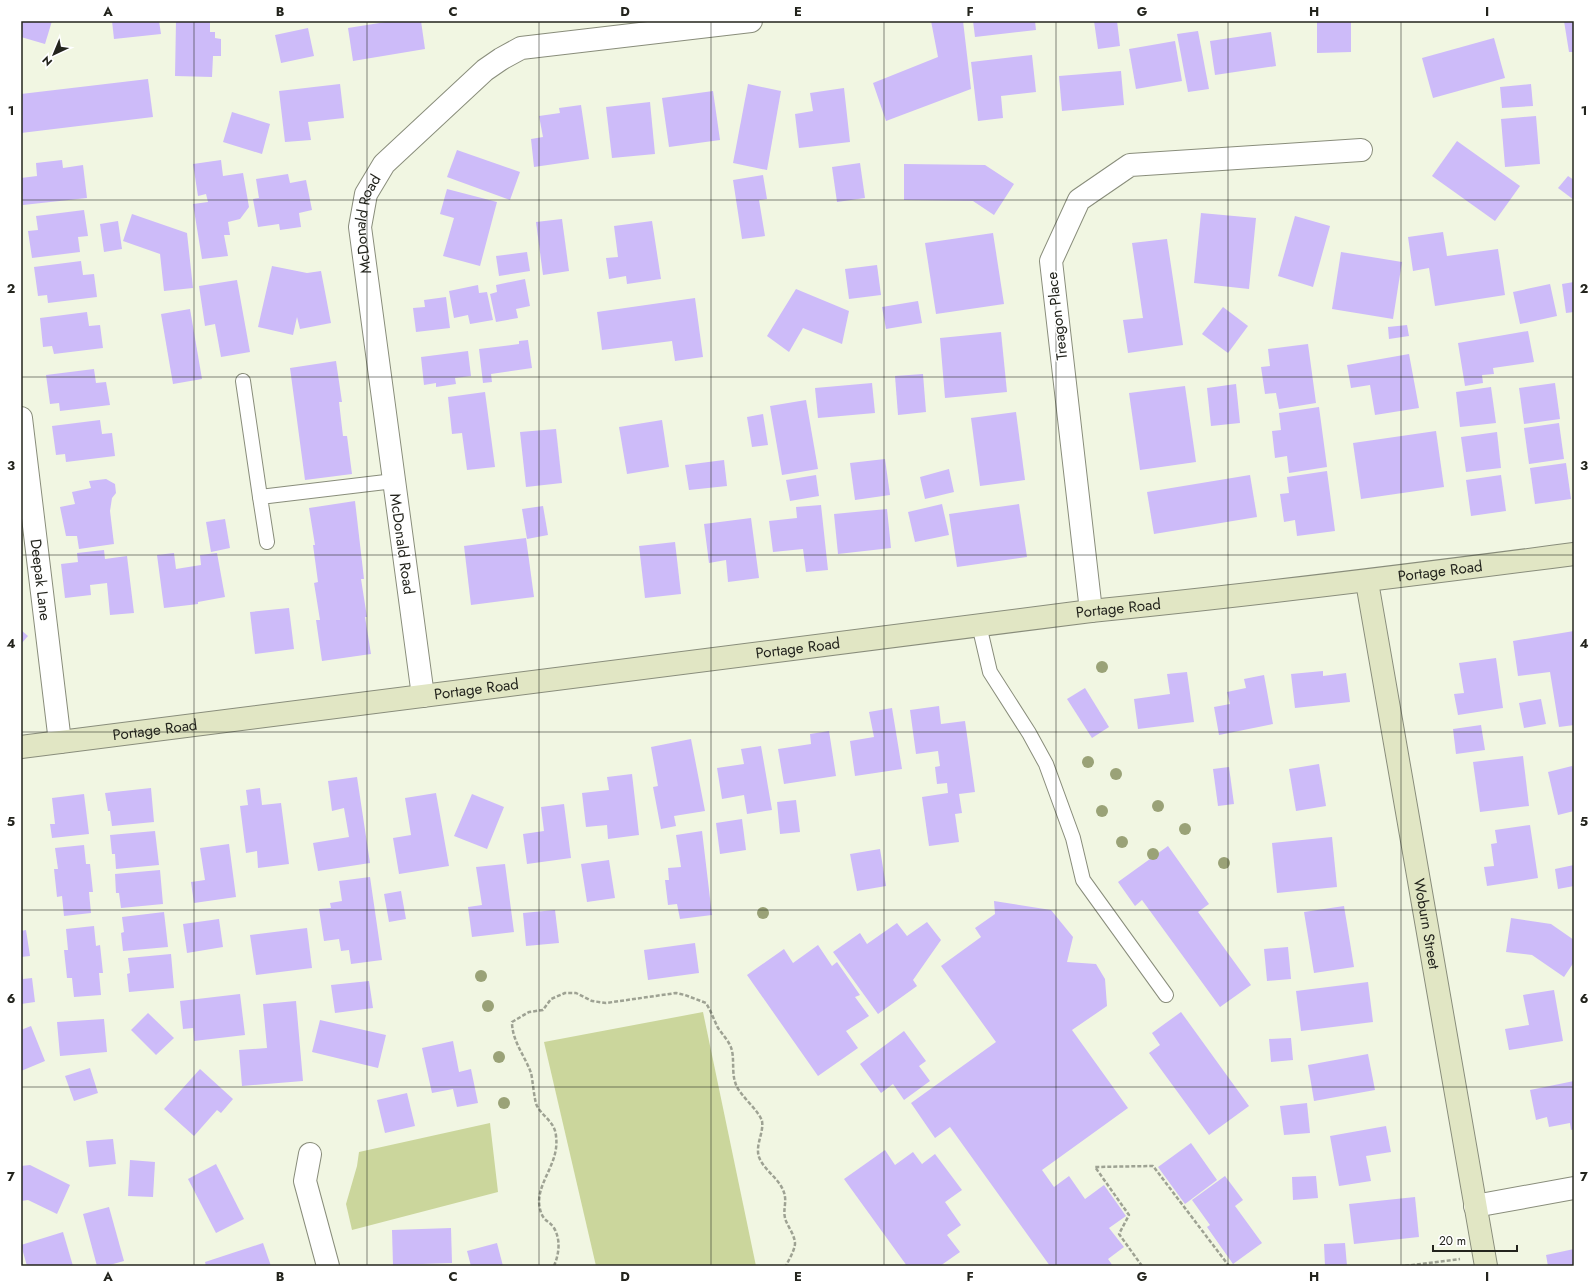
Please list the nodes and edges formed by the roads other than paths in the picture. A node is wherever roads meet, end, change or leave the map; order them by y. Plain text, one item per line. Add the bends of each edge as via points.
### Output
1 (751, 21) edge
2 (1361, 150) dead end
3 (243, 381) dead end
4 (21, 418) edge
5 (394, 481) junction
6 (260, 497) junction
7 (267, 542) dead end
8 (1574, 554) edge
9 (1367, 582) junction
10 (1091, 611) junction
11 (979, 625) junction
12 (423, 696) junction
13 (60, 742) junction
14 (21, 747) edge
15 (1166, 995) dead end
16 (310, 1154) dead end
17 (1574, 1188) edge
18 (1475, 1206) junction
19 (1485, 1261) edge
20 (328, 1266) edge

1 - 5 street, McDonald Road via 521,48 485,70 384,164 366,194 360,227
2 - 10 street, Treagon Place via 1130,165 1079,200 1051,261
3 - 6 lane
4 - 13 street, Deepak Lane
5 - 6 lane
5 - 12 street, McDonald Road
6 - 7 lane
8 - 9 main road, Portage Road
9 - 10 main road, Portage Road
9 - 18 main road, Woburn Street
10 - 11 main road, Portage Road
11 - 12 main road, Portage Road
11 - 15 lane via 990,672 1046,764 1073,838 1083,880
12 - 13 main road, Portage Road
13 - 14 main road, Portage Road
16 - 20 street via 305,1181
17 - 18 street
18 - 19 main road, Woburn Street

